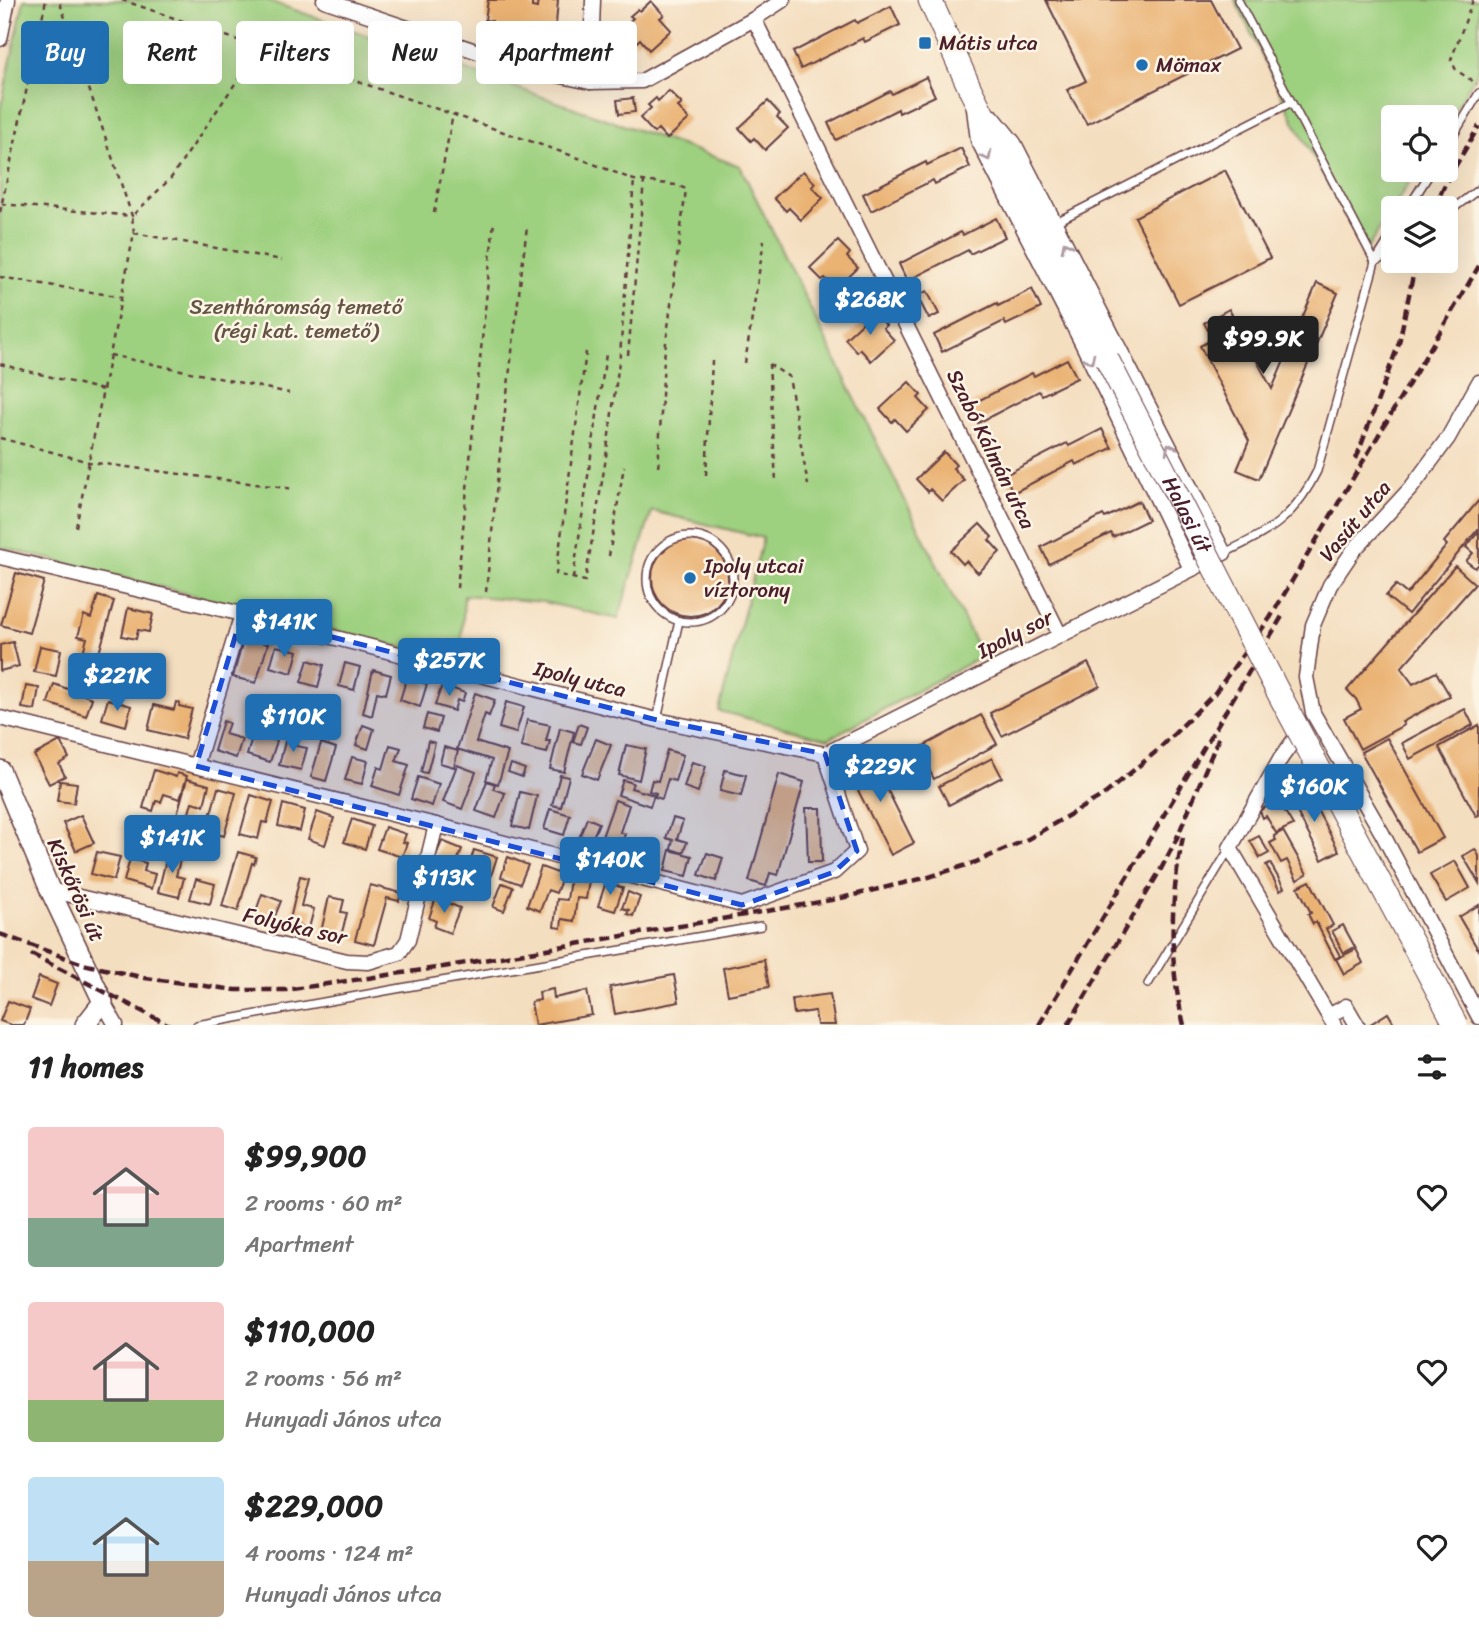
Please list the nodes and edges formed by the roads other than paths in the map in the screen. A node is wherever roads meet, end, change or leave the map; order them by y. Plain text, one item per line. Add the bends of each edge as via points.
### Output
1 (8, 0) edge
2 (324, 0) edge
3 (593, 0) edge
4 (783, 0) edge
5 (930, 0) edge
6 (1238, 0) edge
7 (754, 19) junction
8 (592, 21) edge
9 (0, 39) edge
10 (476, 51) edge
11 (637, 82) edge
12 (971, 91) junction
13 (1479, 93) edge
14 (1290, 103) junction
15 (1458, 128) edge
16 (1479, 189) edge
17 (1458, 205) edge
18 (1054, 223) junction
19 (1381, 252) edge
20 (1381, 258) edge
21 (1375, 262) junction
22 (1479, 382) edge
23 (1224, 553) junction
24 (0, 556) edge
25 (1191, 569) junction
26 (242, 614) junction
27 (679, 621) junction
28 (1060, 635) junction
29 (1313, 713) junction
30 (0, 718) edge
31 (656, 720) junction
32 (825, 754) junction
33 (196, 766) junction
34 (0, 770) edge
35 (436, 825) junction
36 (1230, 848) junction
37 (50, 890) junction
38 (761, 926) dead end
39 (1148, 984) dead end
40 (103, 1002) junction
41 (1479, 1017) edge
42 (1332, 1020) edge
43 (85, 1025) edge
44 (116, 1025) edge
45 (197, 1025) edge
46 (1357, 1025) edge
47 (1456, 1025) edge

1 - 9 street
2 - 10 street
3 - 8 street
4 - 7 street
5 - 12 main road, Halasi út
6 - 14 lane
7 - 11 street
7 - 28 street, Szabó Kálmán utca
12 - 18 street via 1014,143
12 -> 25 street via 978,140
12 - 47 main road, Halasi út, bridge via 1277,690
13 - 15 lane
14 - 18 lane
14 - 21 lane
16 - 17 lane
23 -> 18 street
19 - 21 lane
20 - 21 lane
21 - 23 lane via 1317,471 1307,492 1261,536
22 - 29 street, Vasút utca via 1448,438 1330,585 1308,650 1306,677
23 - 25 street, Ipoly sor
24 - 26 street, Ipoly utca
25 - 28 street, Ipoly sor
26 - 31 street, Ipoly utca
26 - 33 street
27 - 27 lane via 700,621 715,614 733,588 727,556 702,537 670,541 657,551 649,566 651,598 662,612
27 - 31 lane
28 - 32 street, Ipoly sor
29 - 36 street
29 - 41 street
30 - 33 street
31 - 32 street, Ipoly utca
32 - 35 street via 857,851 834,872 742,905
33 - 35 street
34 - 37 street, Kiskőrösi út
35 - 37 street, Folyóka sor via 408,940 399,953 368,962 347,961
36 - 39 lane
36 - 42 street
37 - 40 street, Kiskőrösi út
38 - 45 lane
40 - 43 street
40 - 44 street, Kiskőrösi út
42 - 46 street via 1346,1006

